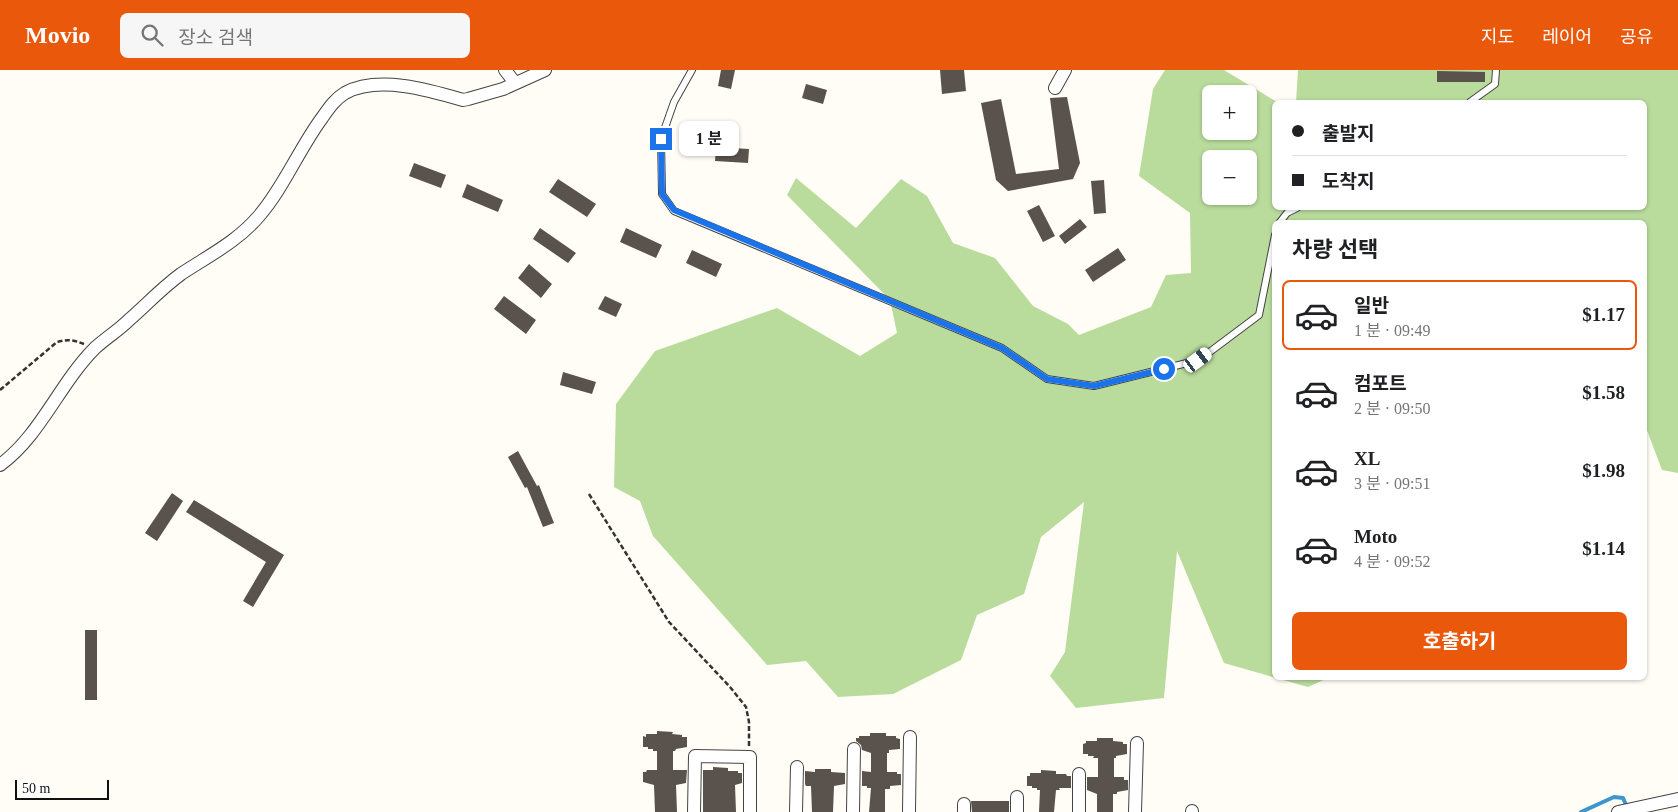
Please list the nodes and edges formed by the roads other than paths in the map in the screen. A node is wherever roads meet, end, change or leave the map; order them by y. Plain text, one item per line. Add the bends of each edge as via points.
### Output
1 (505, 70) edge
2 (545, 70) edge
3 (692, 70) edge
4 (1065, 70) edge
5 (1496, 70) edge
6 (515, 84) junction
7 (1055, 88) dead end
8 (1473, 100) edge
9 (1293, 210) edge
10 (1282, 220) edge
11 (1272, 250) edge
12 (0, 465) edge
13 (910, 736) dead end
14 (1136, 743) dead end
15 (854, 749) dead end
16 (797, 767) dead end
17 (1079, 774) dead end
18 (1017, 797) dead end
19 (1678, 799) edge
20 (1620, 811) edge
21 (694, 812) edge
22 (750, 812) edge
23 (796, 812) edge
24 (853, 812) edge
25 (909, 812) edge
26 (1017, 812) edge
27 (1079, 812) edge
28 (1135, 812) edge

1 - 6 street
2 - 6 street
3 - 11 lane via 674,102 661,139 662,194 674,210 1002,348 1047,379 1094,386 1198,360 1259,315
4 - 7 street
5 - 8 lane via 1495,84
6 - 12 street via 463,100 399,85 360,87 335,100 260,216 241,235 164,286 95,349 27,440
9 - 10 lane
13 - 25 street
14 - 28 street
15 - 24 street
16 - 23 street
17 - 27 street
18 - 26 street
19 - 20 street
21 - 22 street via 695,756 750,757

